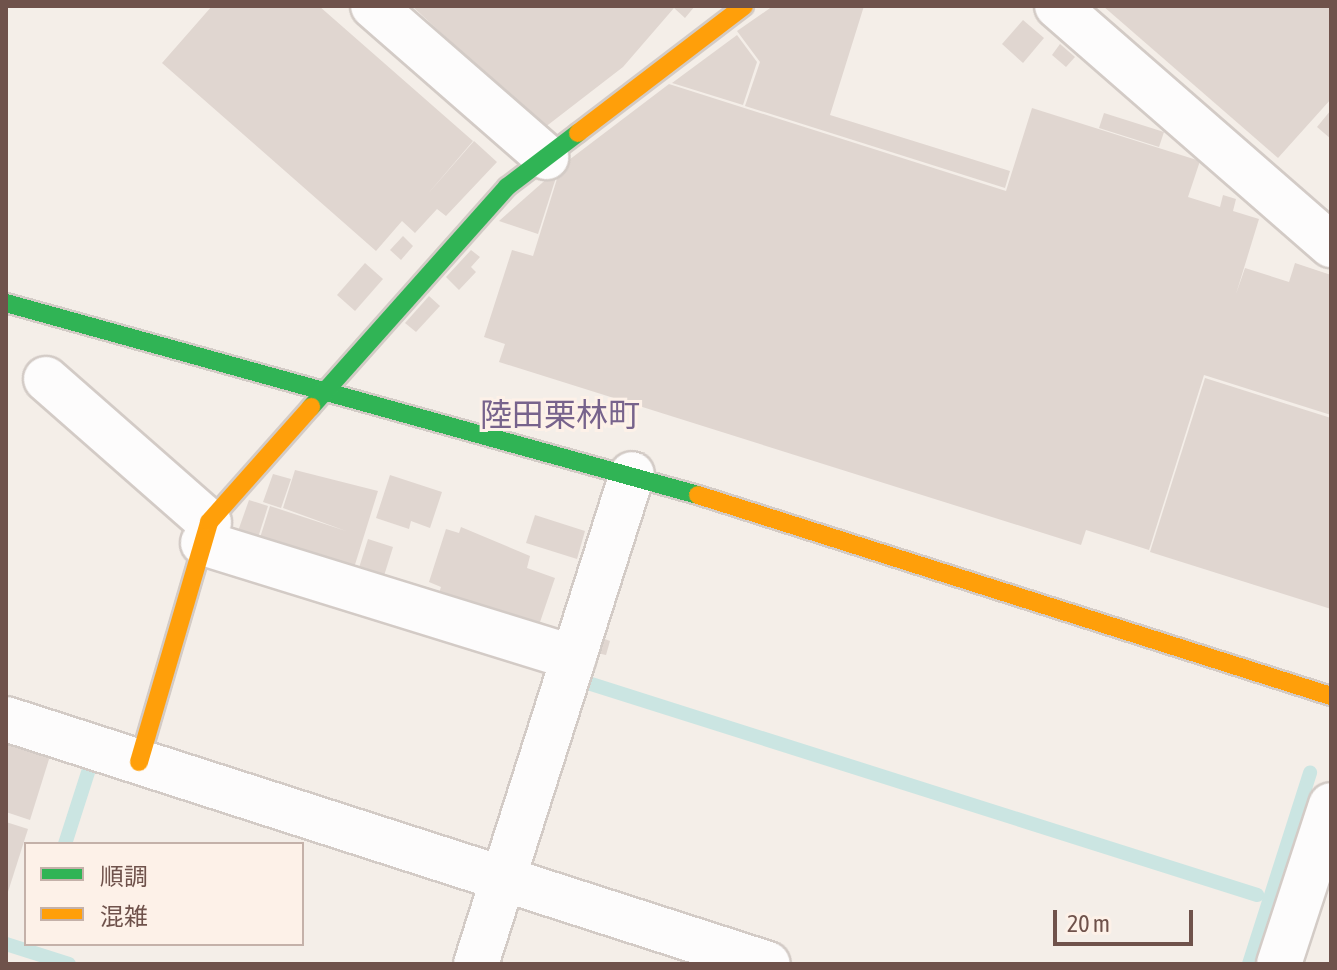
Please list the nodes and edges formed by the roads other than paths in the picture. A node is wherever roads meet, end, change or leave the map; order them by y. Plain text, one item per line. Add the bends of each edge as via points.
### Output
1 (373, 6) edge
2 (744, 6) edge
3 (1057, 6) edge
4 (546, 157) junction
5 (1331, 245) edge
6 (6, 303) edge
7 (46, 379) dead end
8 (325, 390) junction
9 (632, 474) junction
10 (206, 532) junction
11 (574, 658) junction
12 (1331, 696) edge
13 (6, 719) edge
14 (139, 762) junction
15 (1331, 805) edge
16 (503, 882) junction
17 (476, 964) edge
18 (768, 964) edge
19 (1279, 964) edge

1 - 4 street
2 - 4 street
3 - 5 street
4 - 8 street via 507,187
6 - 8 street
7 - 10 street
8 - 9 street
8 - 10 street
9 - 11 street
9 - 12 street
10 - 11 street
10 - 14 street
11 - 16 street
13 - 14 street
14 - 16 street
15 - 19 street
16 - 17 street
16 - 18 street

